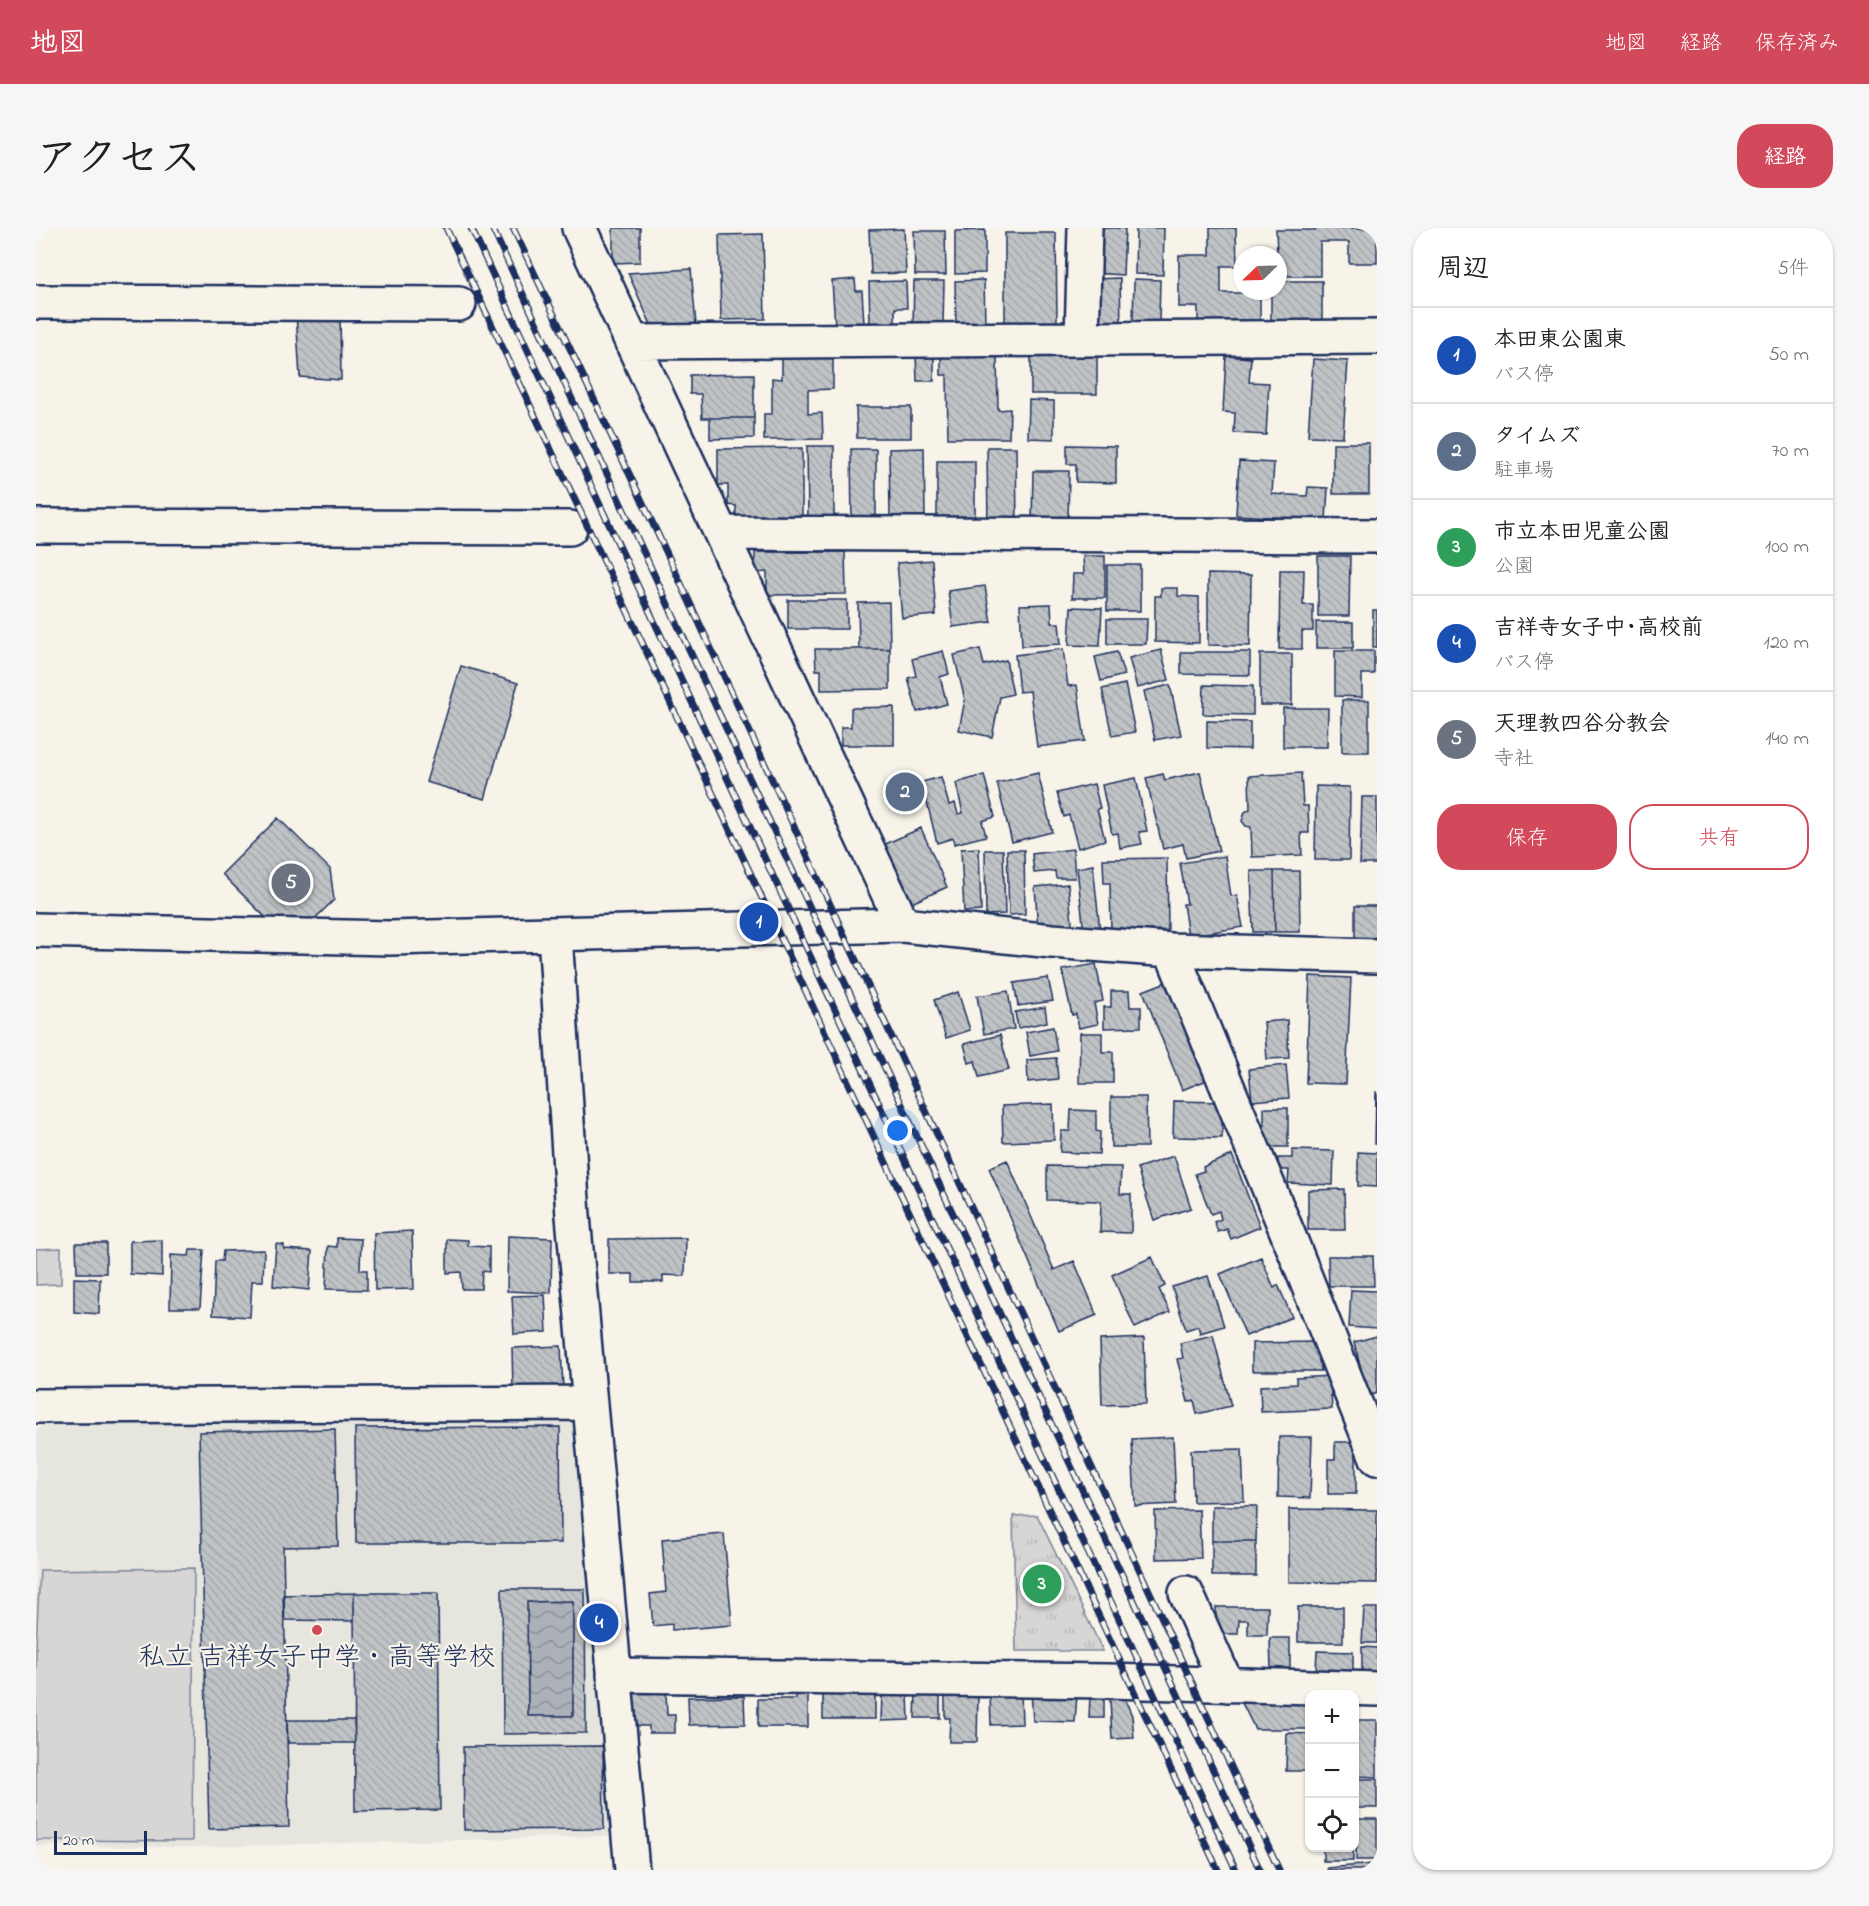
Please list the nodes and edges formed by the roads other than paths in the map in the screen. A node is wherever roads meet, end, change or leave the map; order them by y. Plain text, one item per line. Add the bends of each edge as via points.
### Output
1 (579, 228) edge
2 (1085, 228) edge
3 (36, 302) edge
4 (459, 304) dead end
5 (1377, 337) edge
6 (1082, 339) junction
7 (634, 342) junction
8 (36, 526) edge
9 (570, 528) dead end
10 (721, 533) junction
11 (1377, 536) edge
12 (903, 925) junction
13 (36, 930) edge
14 (555, 934) junction
15 (1172, 950) junction
16 (1377, 956) edge
17 (589, 1403) junction
18 (36, 1406) edge
19 (1377, 1458) edge
20 (1186, 1593) dead end
21 (614, 1675) junction
22 (1227, 1685) junction
23 (1377, 1689) edge
24 (632, 1870) edge

1 - 7 street
2 - 6 street
3 - 4 street
5 - 6 street
6 - 7 street
7 - 10 street
8 - 9 street
10 - 11 street
10 - 12 street
12 - 14 street
12 - 15 street
13 - 14 street via 390,938
14 - 17 street
15 - 16 street
15 - 19 street
17 - 18 street
17 - 21 street
20 - 22 street
21 - 22 street
21 - 24 street
22 - 23 street

